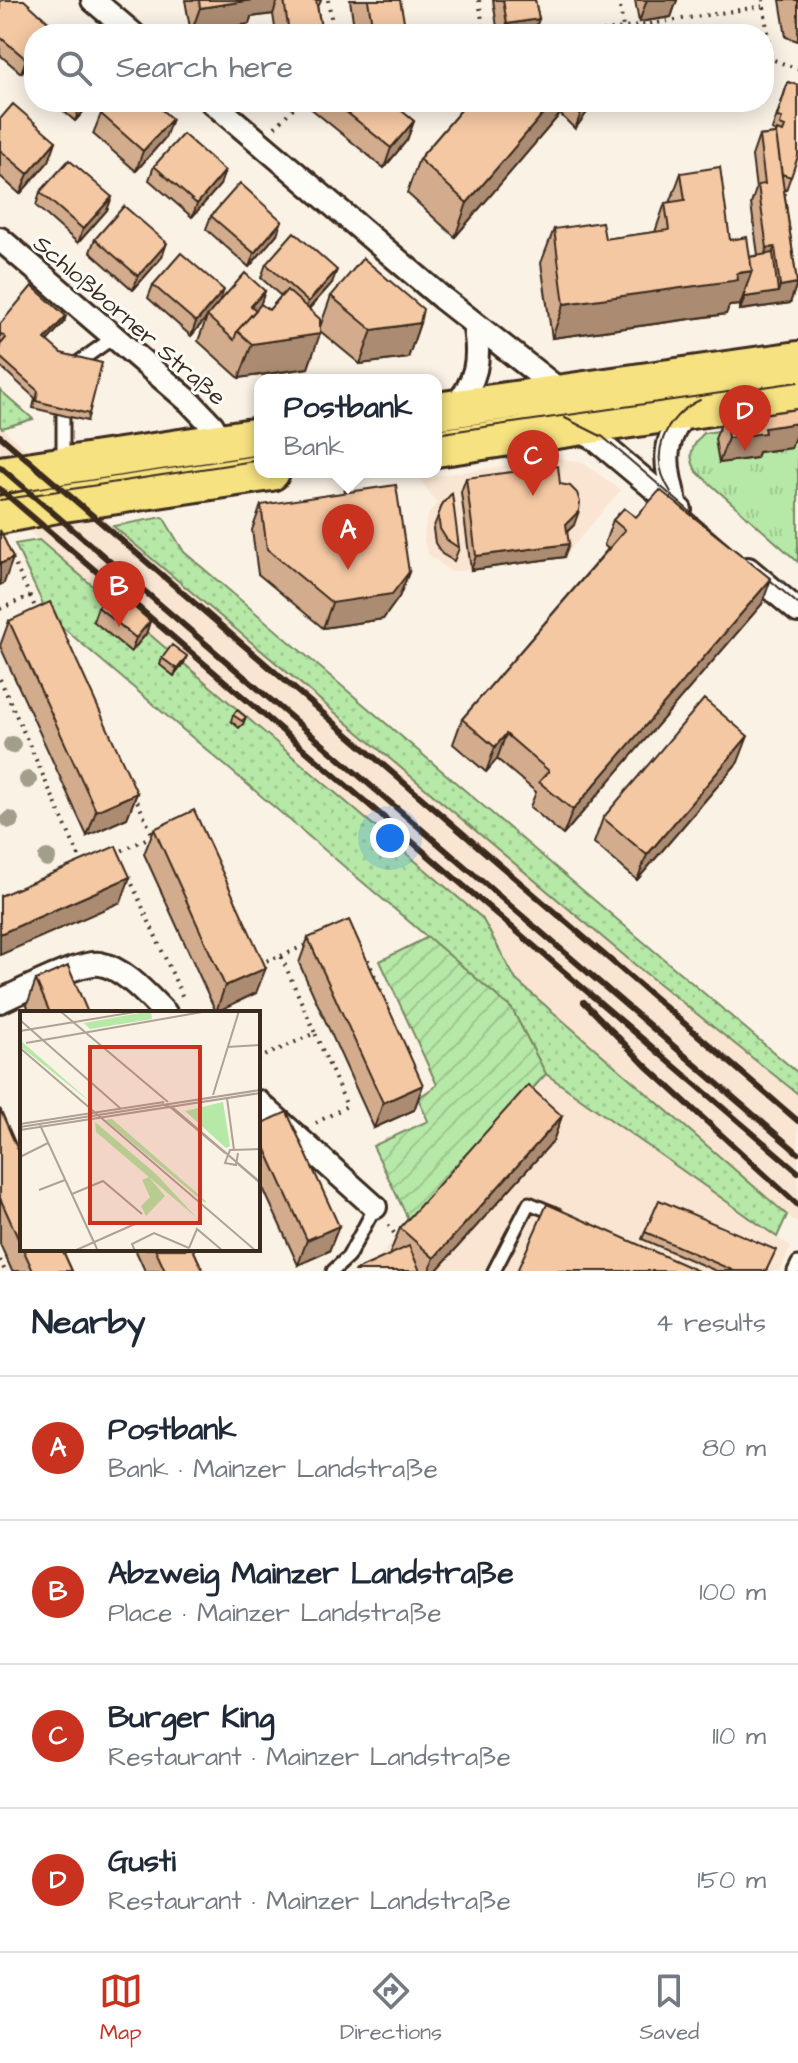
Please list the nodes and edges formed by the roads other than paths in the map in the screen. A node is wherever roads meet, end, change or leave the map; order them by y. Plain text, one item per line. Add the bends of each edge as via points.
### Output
1 (93, 0) edge
2 (121, 24) edge
3 (223, 112) edge
4 (0, 239) edge
5 (474, 324) junction
6 (114, 337) junction
7 (798, 360) edge
8 (76, 364) edge
9 (798, 394) edge
10 (553, 399) junction
11 (444, 410) edge
12 (688, 410) junction
13 (63, 415) edge
14 (254, 437) edge
15 (500, 438) junction
16 (222, 442) junction
17 (442, 447) edge
18 (63, 466) junction
19 (0, 475) edge
20 (254, 475) edge
21 (676, 506) junction
22 (698, 525) edge
23 (3, 530) edge
24 (731, 554) edge
25 (798, 611) edge
26 (0, 1001) edge
27 (163, 1011) edge
28 (260, 1104) edge
29 (375, 1207) joint
30 (572, 1222) edge
31 (798, 1263) edge
32 (333, 1271) edge
33 (494, 1271) edge
34 (794, 1271) edge

1 - 2 street
3 - 5 street
4 - 6 street, Schloßborner Straße
5 - 10 street
5 - 11 street via 475,374 465,396
6 - 8 lane
6 - 16 street, Schloßborner Straße via 190,402
7 - 10 main road
9 - 12 main road
10 - 11 main road
10 - 12 main road
10 - 15 main road
10 - 15 street via 527,412
10 - 21 street
12 - 21 street via 674,427 666,458
13 - 18 lane
14 - 16 main road
15 - 17 main road
16 - 18 main road
18 - 19 main road
20 - 23 main road via 57,504
21 - 22 street
24 - 25 street
26 - 27 street via 77,967 100,964 130,979
28 - 29 street
29 - 32 lane via 348,1257
30 - 33 lane via 529,1203
31 - 34 lane

